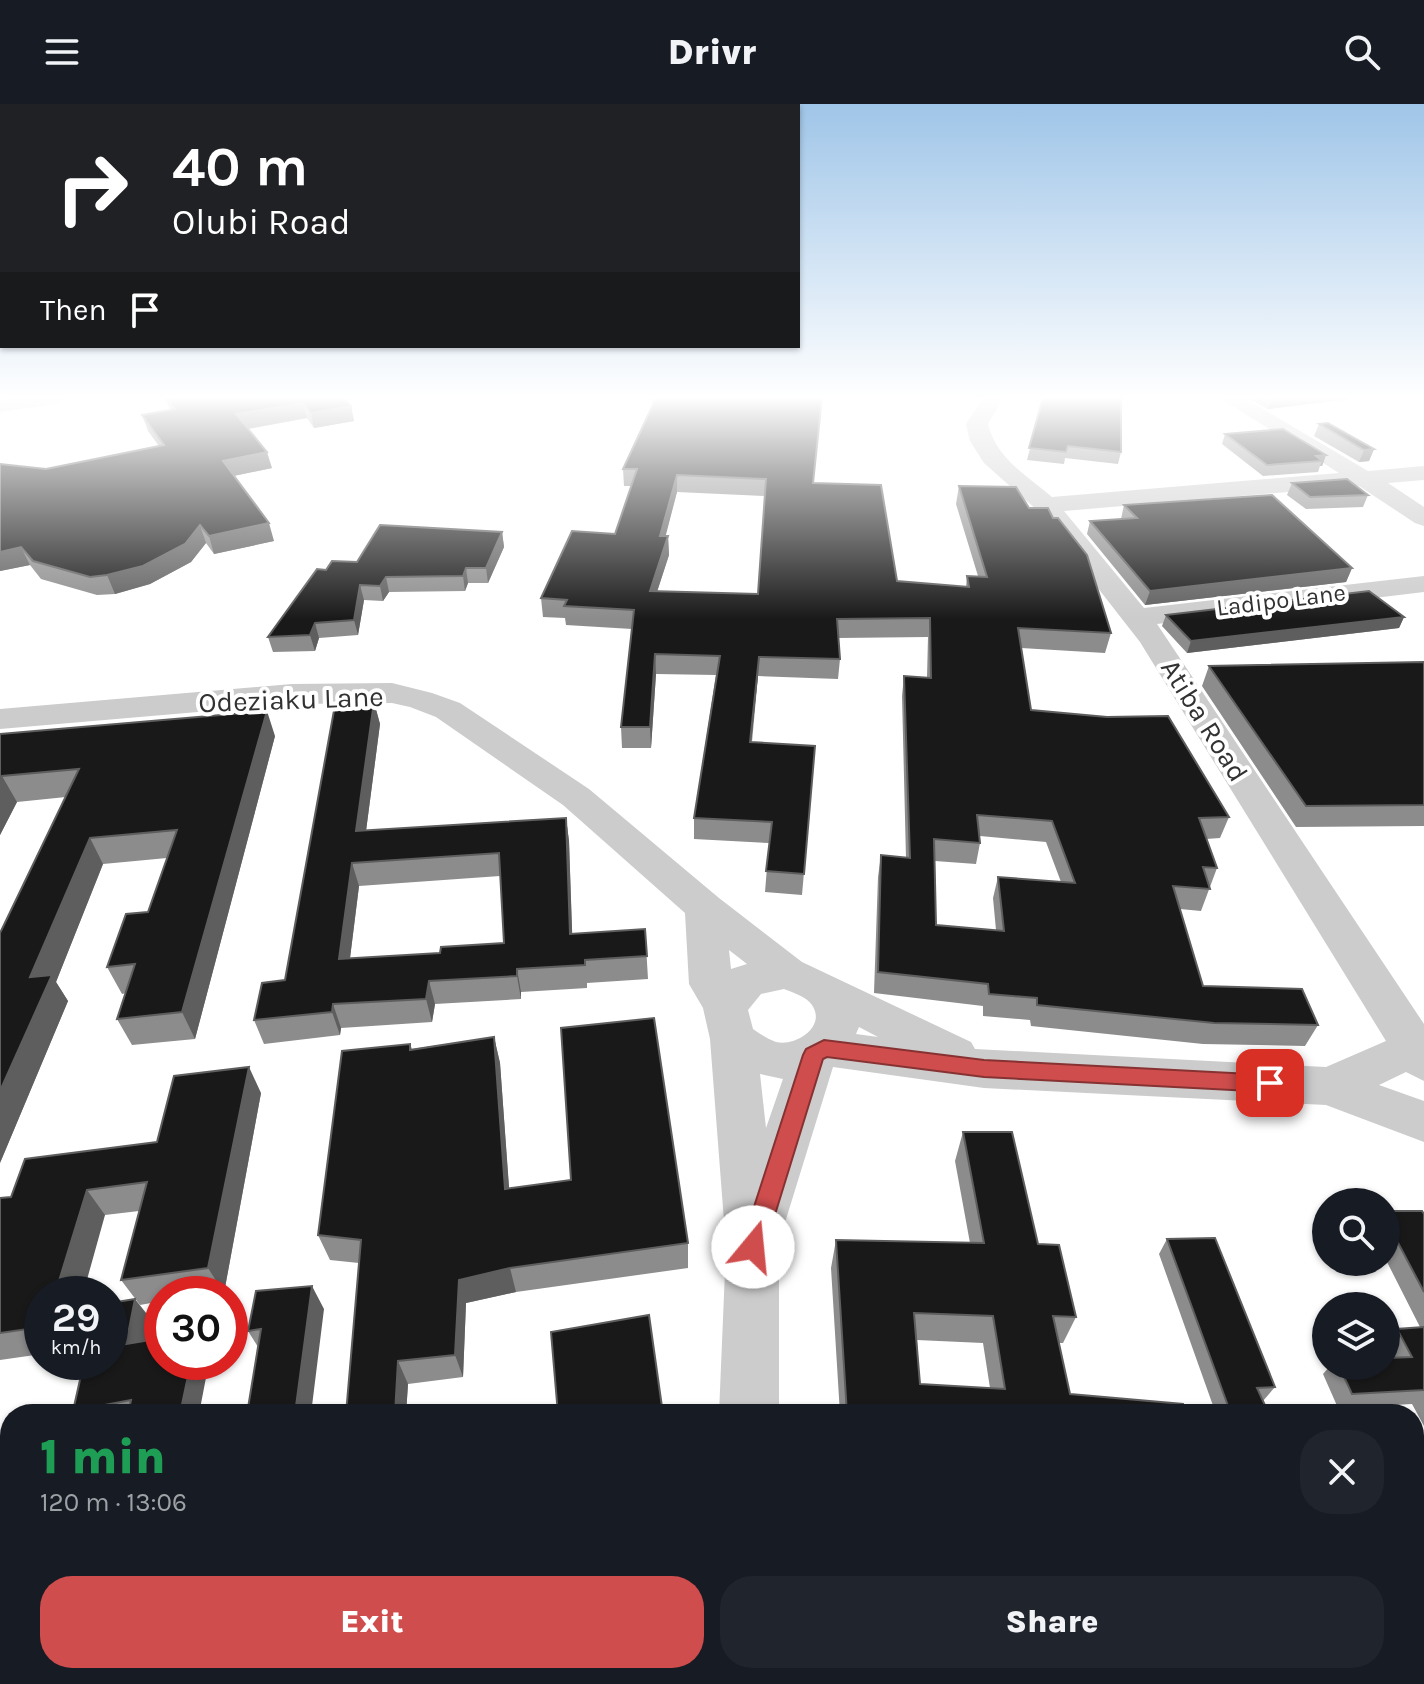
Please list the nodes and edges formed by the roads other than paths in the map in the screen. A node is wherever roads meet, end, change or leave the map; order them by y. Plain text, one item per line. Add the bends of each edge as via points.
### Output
1 (1006, 472) edge
2 (1354, 472) edge
3 (1424, 473) edge
4 (1364, 478) junction
5 (1046, 505) junction
6 (1424, 518) edge
7 (1424, 584) edge
8 (1138, 617) junction
9 (0, 719) edge
10 (705, 908) junction
11 (806, 982) junction
12 (729, 1023) junction
13 (819, 1051) junction
14 (1419, 1055) edge
15 (984, 1069) junction
16 (1329, 1086) junction
17 (1424, 1122) edge
18 (753, 1247) junction
19 (749, 1404) edge

1 - 5 street, Atiba Road
2 - 4 street
3 - 4 street
4 - 5 street
4 - 6 street
5 - 8 street, Atiba Road
7 - 8 street, Ladipo Lane
8 - 14 street, Atiba Road
9 - 10 street, Odeziaku Lane via 292,694 392,693 421,700 448,710 576,797
10 - 11 street, Odeziaku Lane
10 - 12 street via 711,984
11 - 12 street via 747,980
11 - 13 street via 838,1009 837,1030
11 - 15 street, Odeziaku Lane
12 - 13 street via 755,1055 785,1061
12 - 18 street
13 - 15 street
13 - 18 street
14 - 16 street
15 - 16 street
16 - 17 street
18 - 19 street

